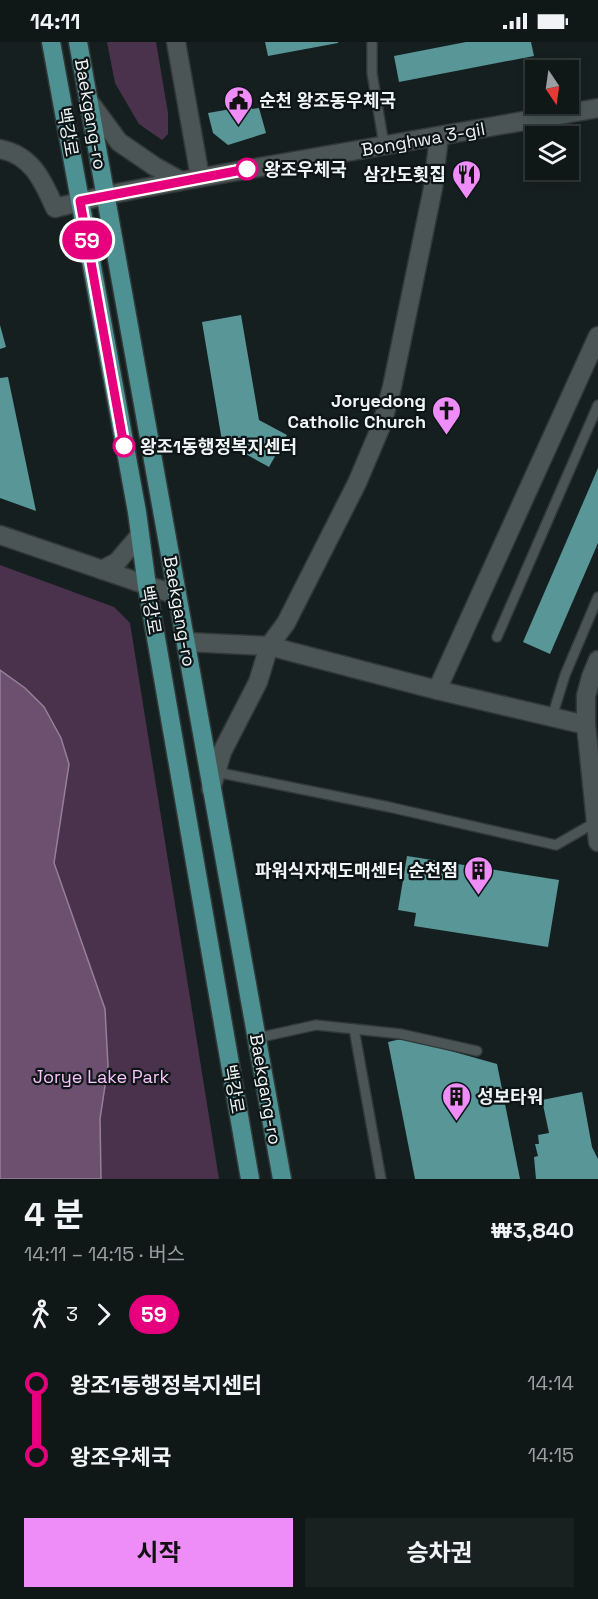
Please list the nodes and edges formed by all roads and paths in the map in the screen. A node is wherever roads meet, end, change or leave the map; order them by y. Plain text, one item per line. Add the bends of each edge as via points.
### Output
1 (51, 42) edge
2 (78, 42) edge
3 (176, 42) edge
4 (372, 42) edge
5 (88, 100) junction
6 (598, 108) edge
7 (439, 136) junction
8 (384, 145) junction
9 (0, 149) edge
10 (200, 177) junction
11 (181, 181) junction
12 (107, 195) junction
13 (80, 201) junction
14 (598, 336) edge
15 (598, 405) edge
16 (596, 416) edge
17 (0, 535) edge
18 (140, 535) junction
19 (102, 570) junction
20 (147, 586) junction
21 (176, 595) junction
22 (598, 597) edge
23 (496, 637) dead end
24 (186, 642) junction
25 (269, 646) junction
26 (598, 660) edge
27 (437, 690) junction
28 (552, 717) junction
29 (592, 727) edge
30 (214, 781) junction
31 (596, 822) edge
32 (598, 842) edge
33 (354, 1029) junction
34 (257, 1038) junction
35 (477, 1051) dead end
36 (250, 1179) edge
37 (282, 1179) edge
38 (381, 1179) edge

1 - 13 main road, 백강로
2 - 5 main road, Baekgang-ro
3 - 10 street
4 - 8 lane via 372,73
5 - 11 street via 119,142
5 - 12 main road, Baekgang-ro
6 - 7 street, Bonghwa 3-gil
7 - 8 street, Bonghwa 3-gil
7 - 25 street via 433,188 388,405 357,483 286,623
8 - 10 street, Bonghwa 3-gil
9 - 13 street, Bonghwa 3-gil via 24,158 39,175 55,208
10 - 11 street, Bonghwa 3-gil
11 - 12 street, Bonghwa 3-gil
12 - 13 street, Bonghwa 3-gil
12 - 21 main road, Baekgang-ro
13 - 18 main road, 백강로
14 - 27 street
15 - 16 lane
16 - 23 lane
17 - 19 street
18 - 19 street via 117,562
18 - 20 main road, 백강로
19 - 20 street
20 - 21 street
20 - 36 main road, 백강로
21 - 24 main road, Baekgang-ro
22 - 28 lane
24 - 25 street
24 - 30 main road, Baekgang-ro
25 - 27 street
25 - 30 street via 258,682 222,752
26 - 29 street via 586,696
27 - 28 street
28 - 29 street
29 - 31 street
30 - 31 lane via 389,807 556,845
30 - 34 main road, Baekgang-ro
31 - 32 street
33 - 34 lane via 316,1025
33 - 35 lane via 401,1034
33 - 38 lane
34 - 37 main road, Baekgang-ro

